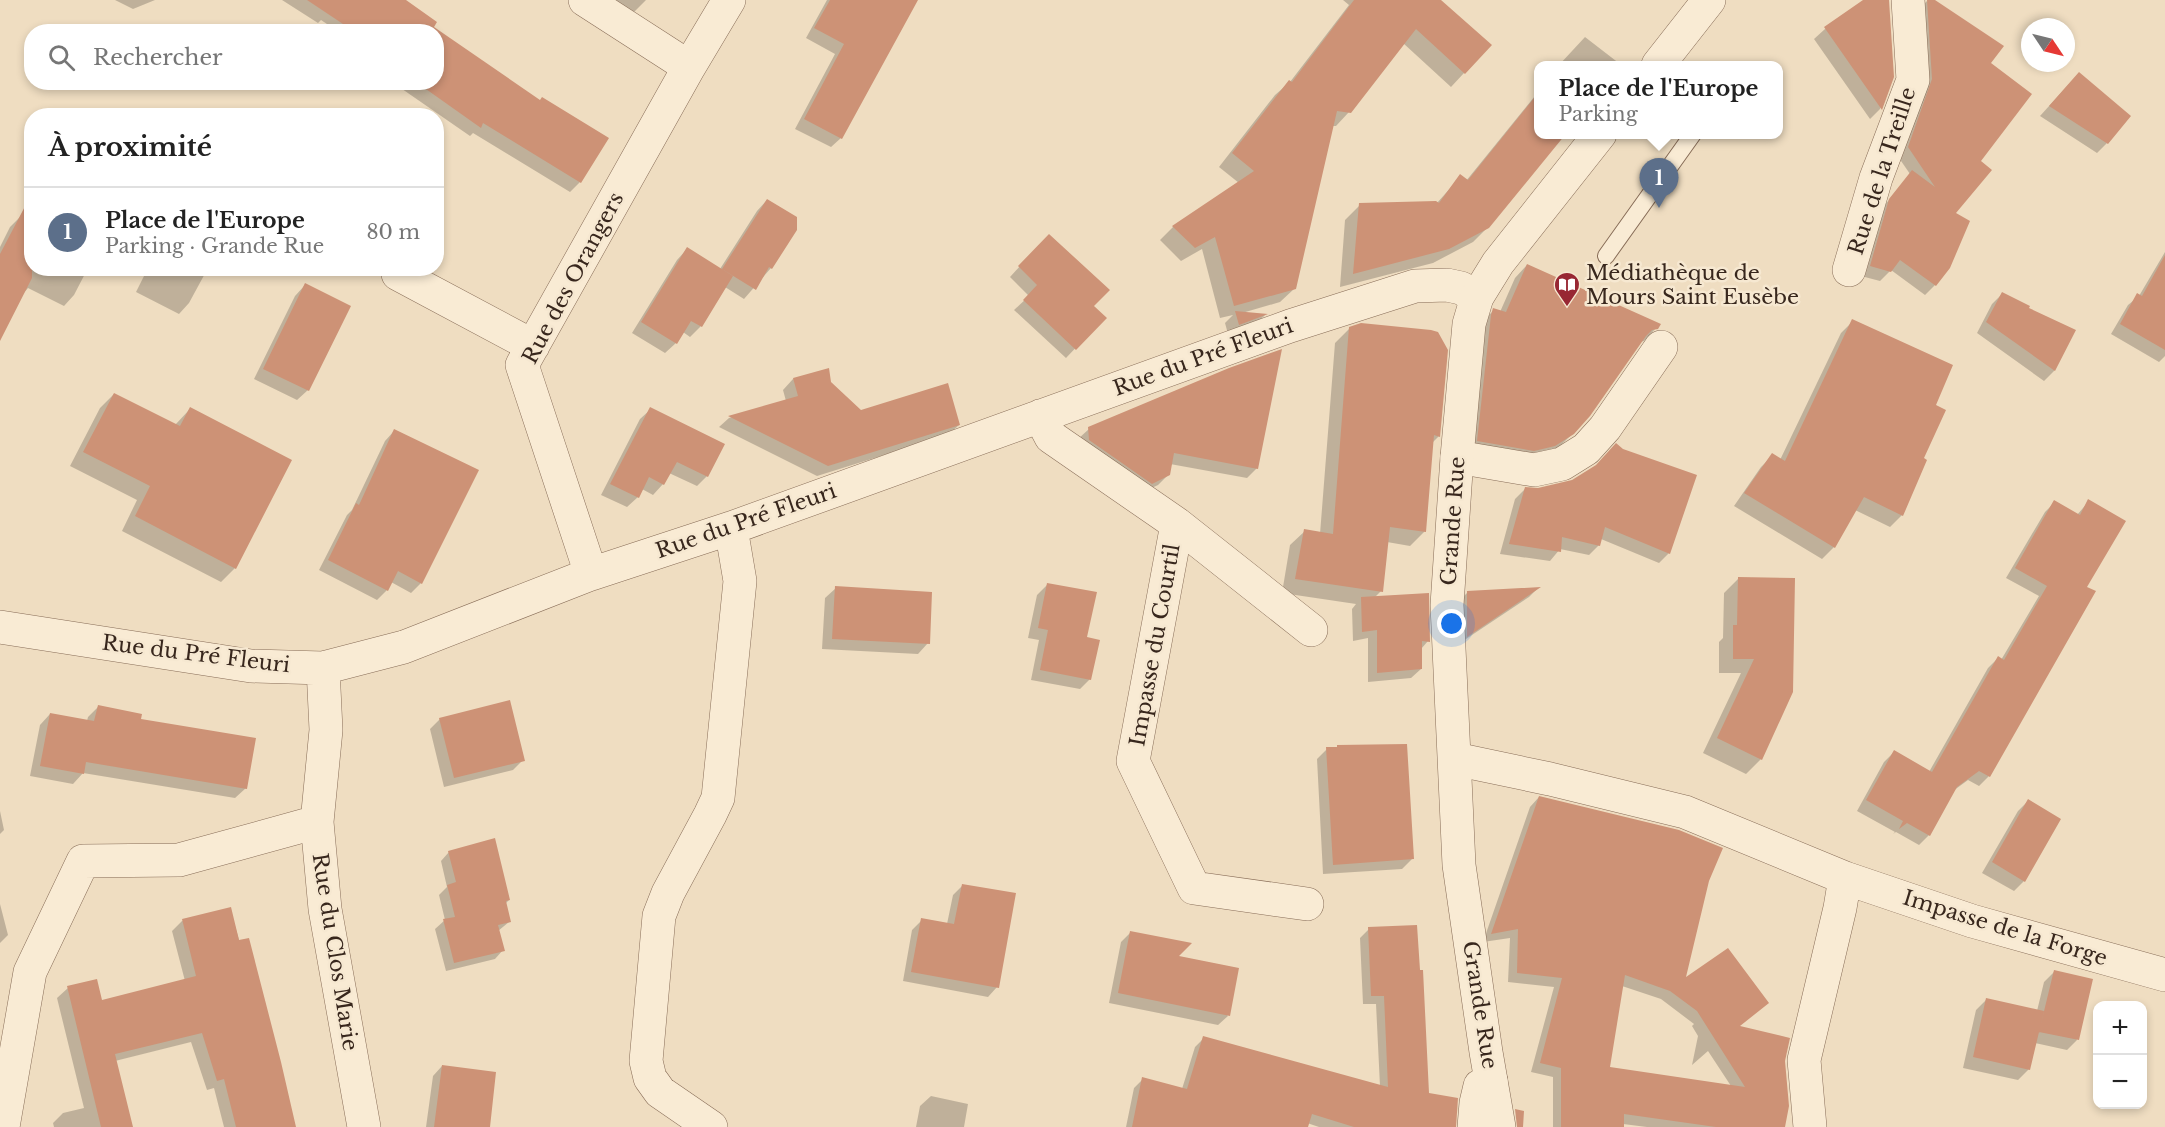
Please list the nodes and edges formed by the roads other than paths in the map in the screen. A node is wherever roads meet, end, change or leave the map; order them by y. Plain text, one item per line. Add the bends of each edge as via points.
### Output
1 (585, 0) edge
2 (729, 0) edge
3 (1708, 0) edge
4 (1908, 0) edge
5 (1662, 61) edge
6 (689, 67) junction
7 (1597, 139) edge
8 (1690, 139) edge
9 (1606, 256) dead end
10 (1849, 270) dead end
11 (402, 276) edge
12 (1477, 297) junction
13 (533, 346) junction
14 (1661, 347) dead end
15 (1040, 416) junction
16 (1457, 457) junction
17 (1177, 524) junction
18 (731, 528) junction
19 (591, 574) junction
20 (0, 627) edge
21 (1311, 630) dead end
22 (324, 668) junction
23 (1455, 759) junction
24 (317, 822) junction
25 (1845, 878) junction
26 (1307, 904) dead end
27 (2165, 975) edge
28 (1491, 1081) junction
29 (3, 1127) edge
30 (364, 1127) edge
31 (711, 1127) edge
32 (1474, 1127) edge
33 (1499, 1127) edge
34 (1810, 1127) edge

1 - 6 street
2 - 6 street, Rue des Orangers
3 - 5 street
4 - 10 street, Rue de la Treille via 1913,80 1876,178
6 - 13 street, Rue des Orangers
7 - 12 street, Grande Rue via 1498,263
8 - 9 lane
11 - 13 street
12 - 15 street, Rue du Pré Fleuri via 1447,285 1415,286 1290,326
12 - 16 street, Grande Rue via 1469,324
13 - 19 street, Rue des Orangers via 522,365
14 - 16 street via 1605,428 1586,449 1562,464 1534,470
15 - 17 street, Impasse du Courtil via 1051,436
15 - 18 street, Rue du Pré Fleuri
16 - 23 street, Grande Rue via 1447,605
17 - 21 street
17 - 26 street, Impasse du Courtil via 1134,761 1194,888
18 - 19 street, Rue du Pré Fleuri
18 - 31 street via 740,581 718,798 659,916 646,1061 650,1078 660,1092
19 - 22 street, Rue du Pré Fleuri via 404,647
20 - 22 street, Rue du Pré Fleuri via 251,666
22 - 24 street, Rue du Clos Marie via 327,730
23 - 25 street, Impasse de la Forge via 1685,812
23 - 28 street, Grande Rue via 1459,864
24 - 29 street via 179,860 82,861 30,972
24 - 30 street, Rue du Clos Marie via 325,909
25 - 27 street, Impasse de la Forge via 1972,921
25 - 34 street via 1804,1060
28 - 32 street via 1480,1086
28 - 33 street, Grande Rue

